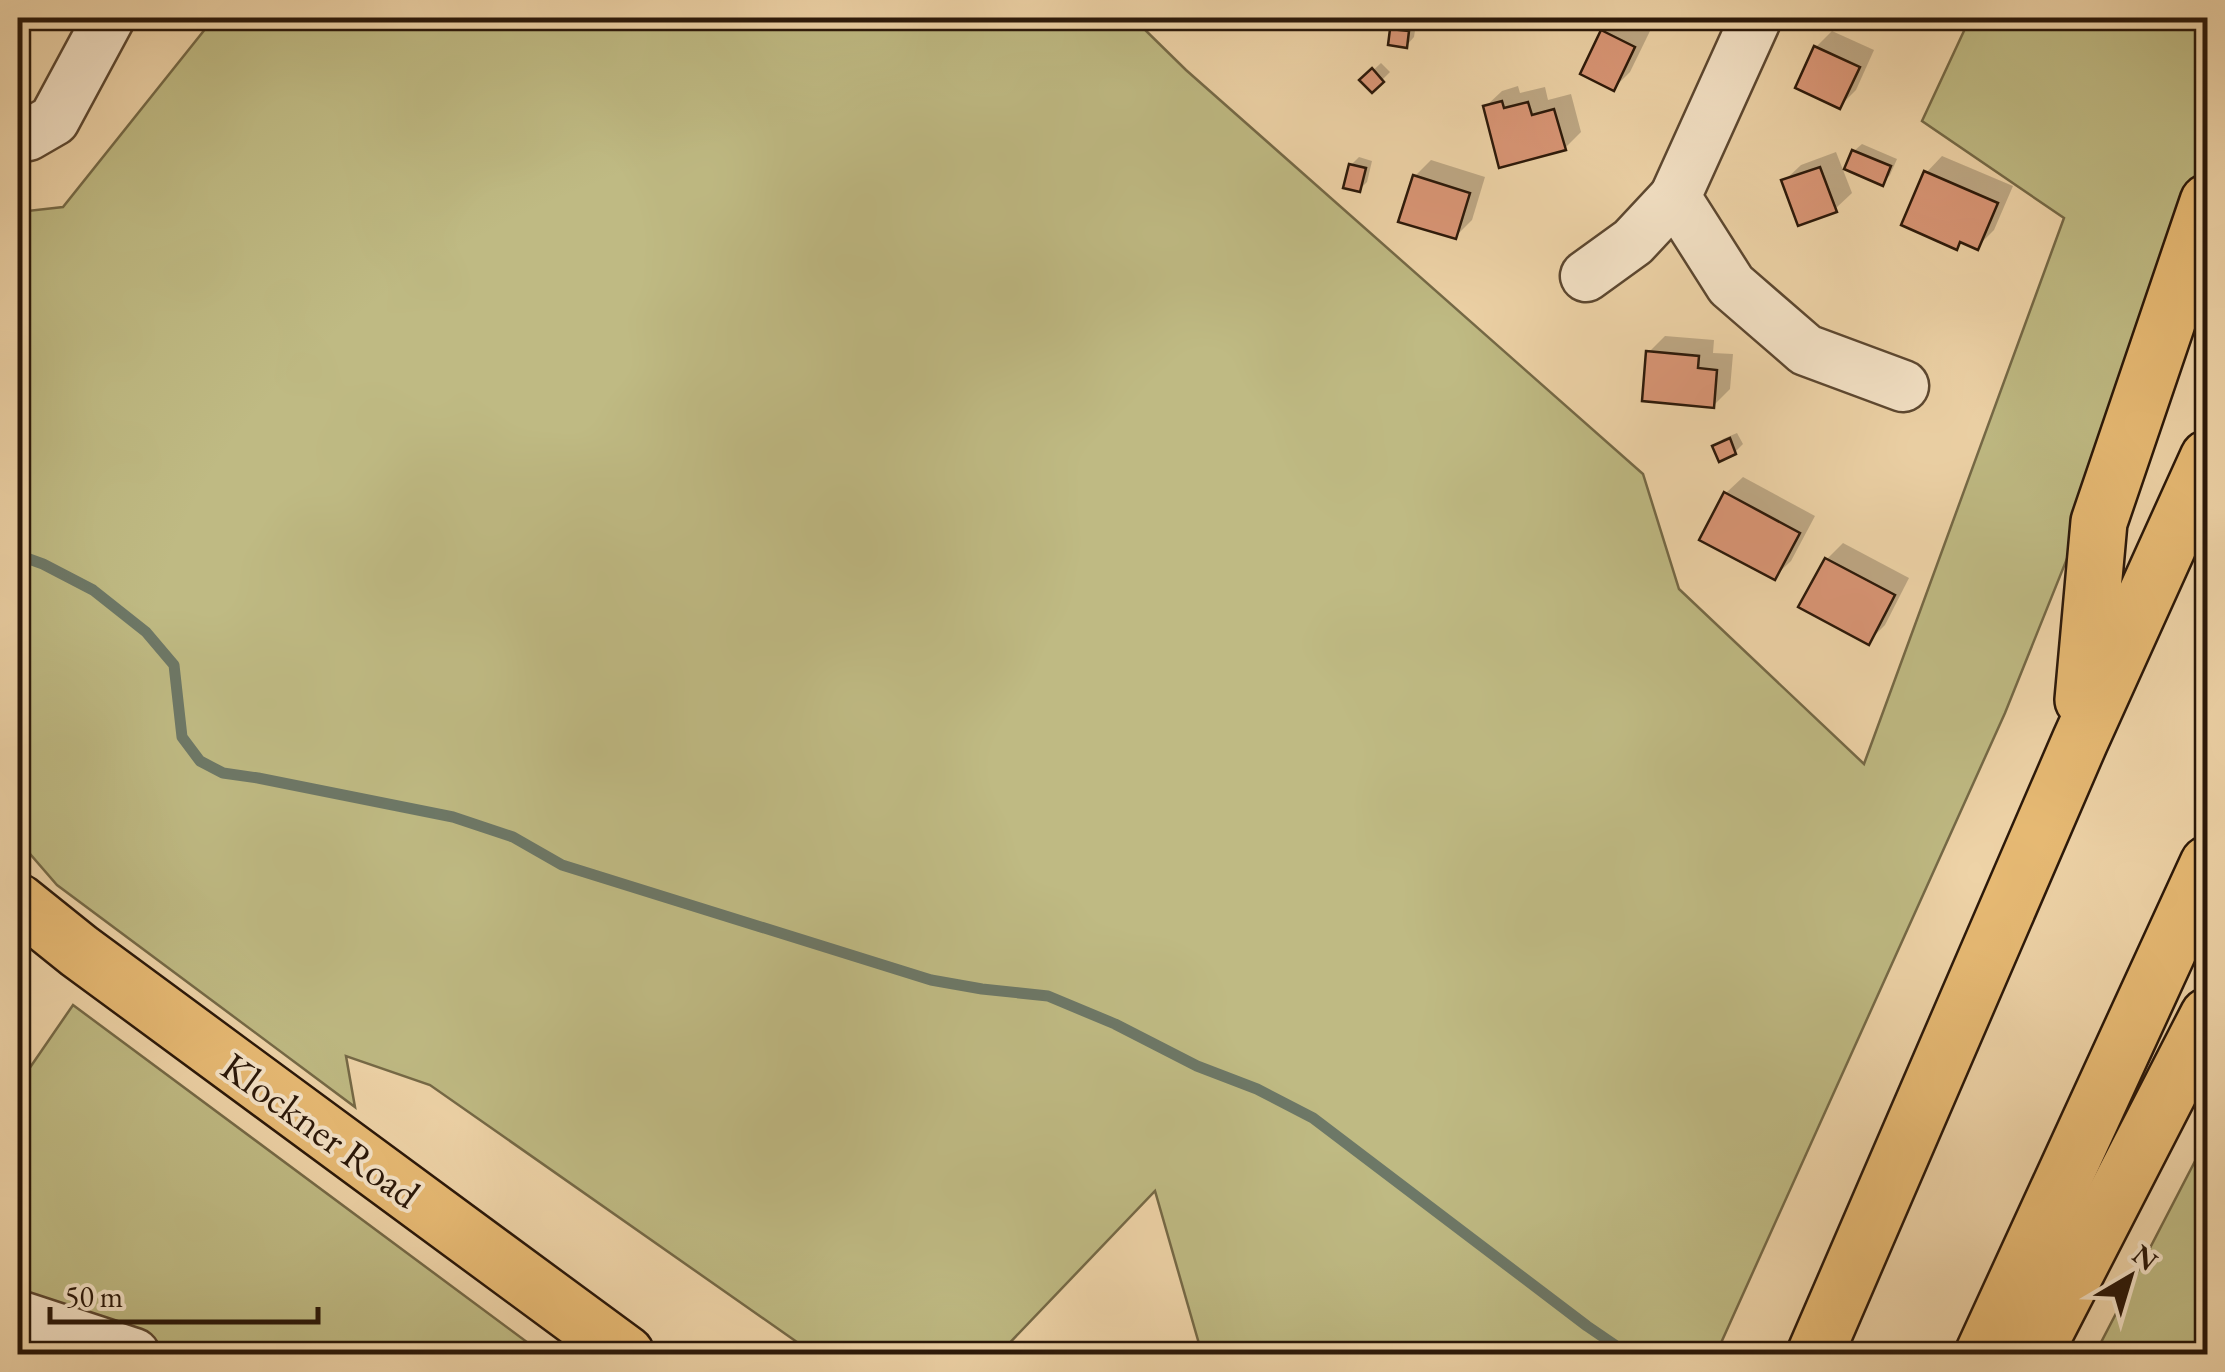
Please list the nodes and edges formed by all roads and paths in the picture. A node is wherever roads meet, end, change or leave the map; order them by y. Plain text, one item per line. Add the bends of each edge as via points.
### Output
1 (109, 18) edge
2 (1756, 18) edge
3 (18, 137) edge
4 (1675, 198) junction
5 (2208, 202) edge
6 (1586, 276) dead end
7 (1903, 386) dead end
8 (2208, 442) edge
9 (2208, 458) edge
10 (2164, 554) junction
11 (2080, 741) junction
12 (2208, 864) edge
13 (18, 902) edge
14 (2208, 1016) edge
15 (18, 1316) edge
16 (134, 1354) edge
17 (626, 1354) edge
18 (1816, 1354) edge
19 (1984, 1354) edge
20 (2034, 1354) edge

1 - 3 street via 54,120
2 - 4 street
4 - 6 street via 1633,242
4 - 7 street via 1731,285 1806,350
5 - 11 main road via 2099,522
8 - 10 main road
9 - 10 main road
10 - 11 main road
11 - 18 main road
12 - 19 main road
13 - 17 main road, Klockner Road
14 - 20 main road
15 - 16 street

